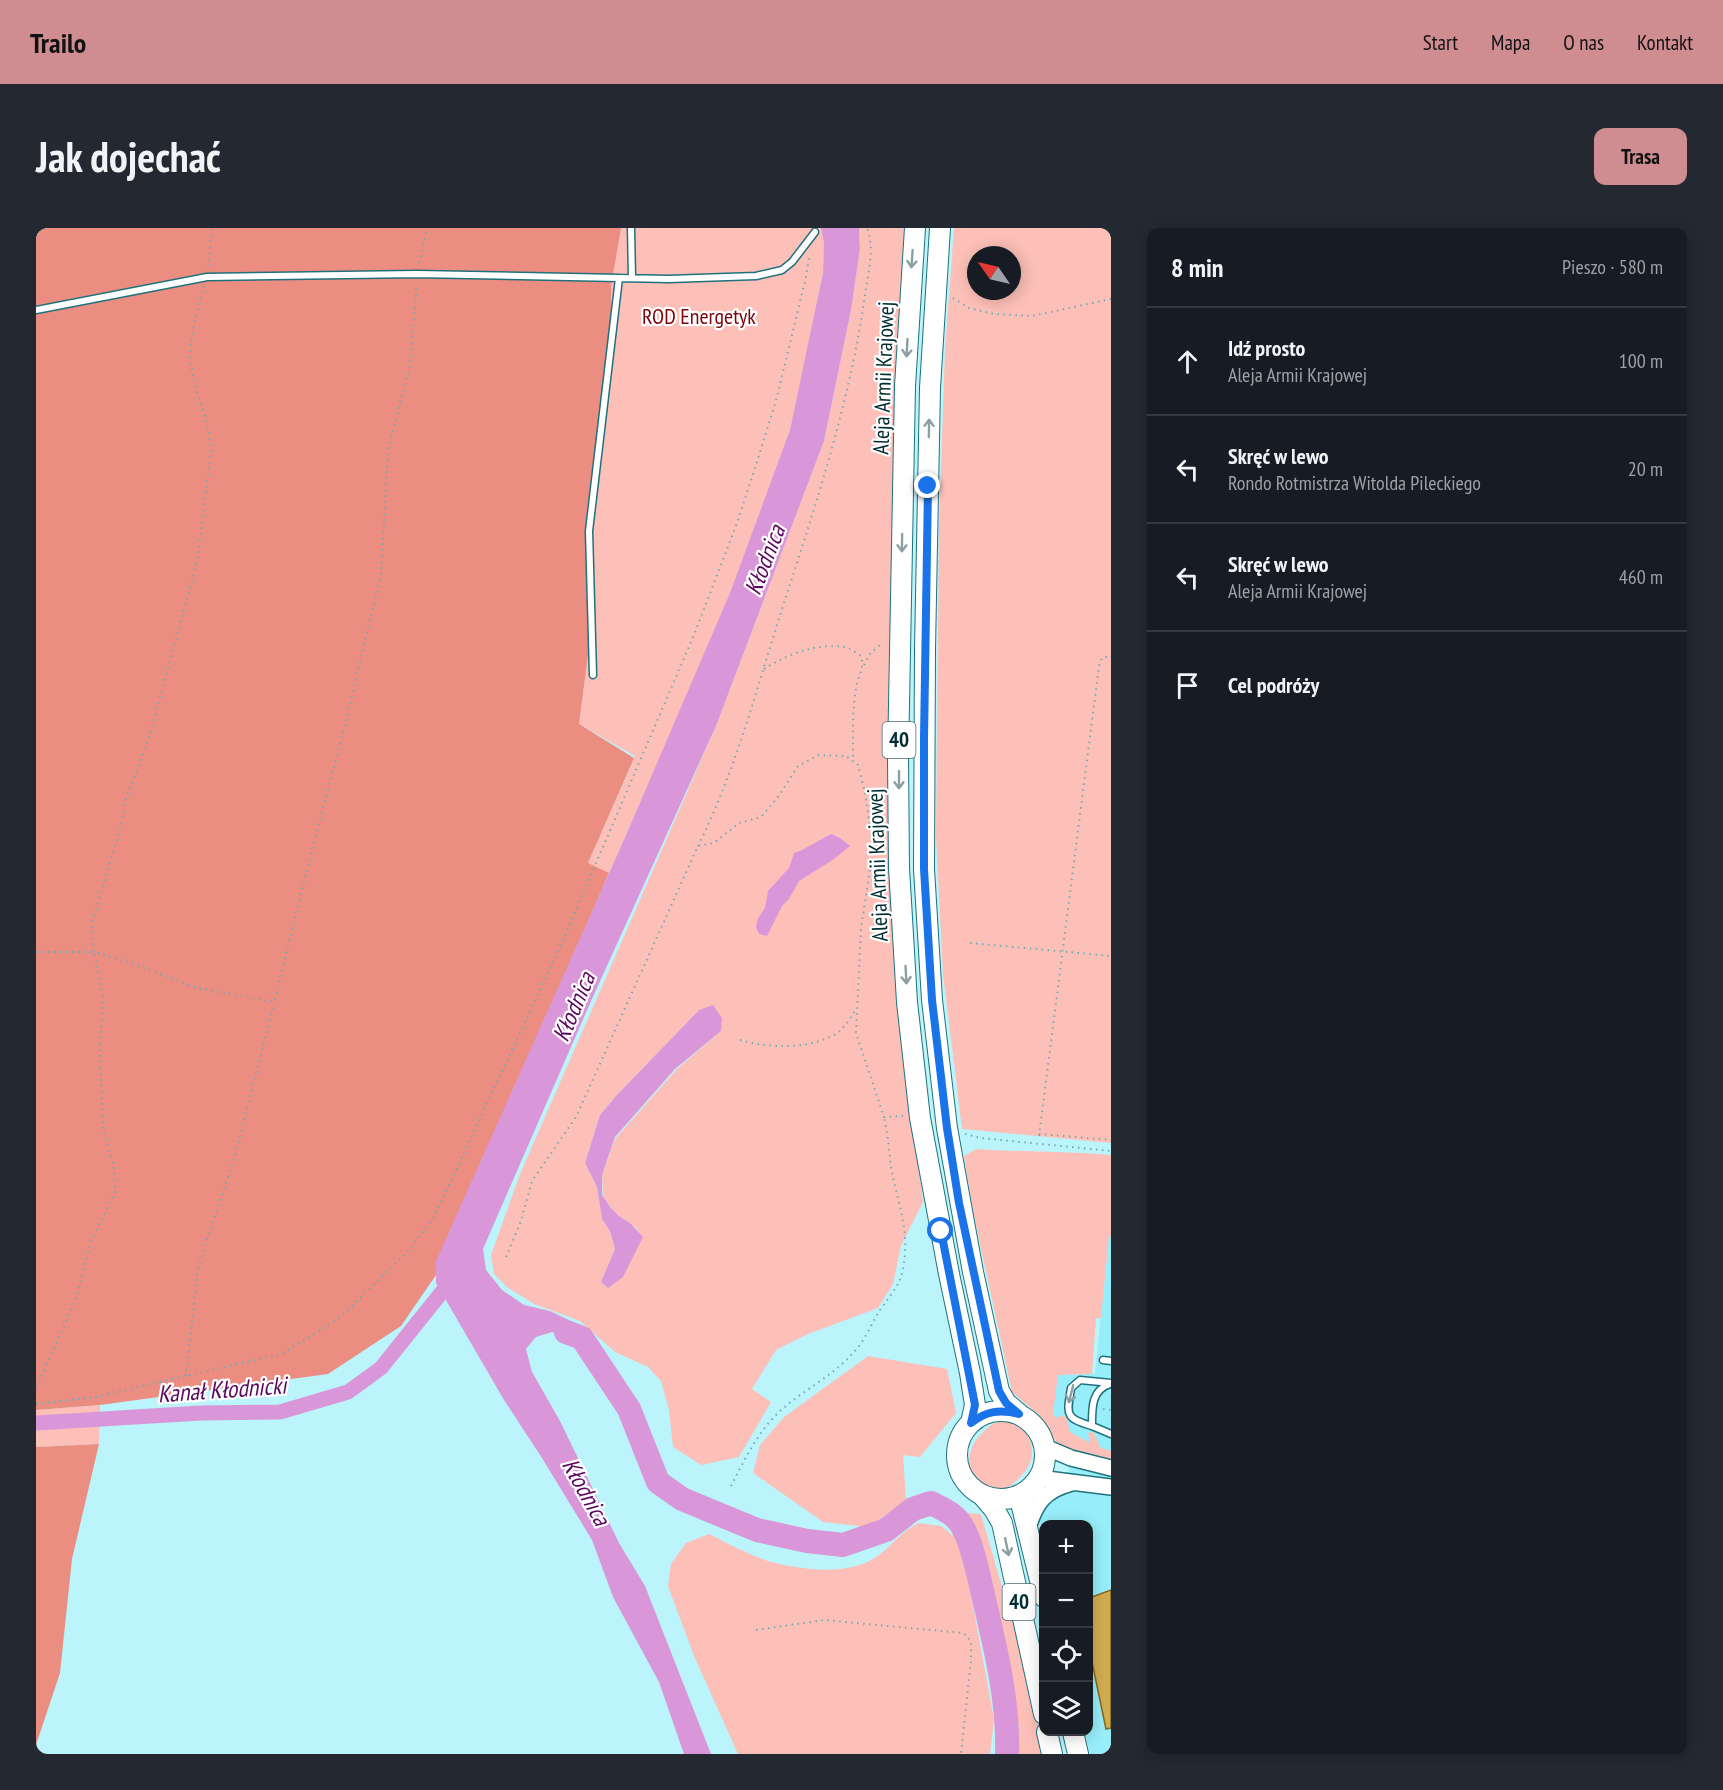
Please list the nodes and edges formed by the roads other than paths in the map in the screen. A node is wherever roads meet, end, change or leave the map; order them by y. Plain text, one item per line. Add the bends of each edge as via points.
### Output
1 (631, 228) edge
2 (915, 228) edge
3 (939, 228) edge
4 (814, 232) road end
5 (619, 278) junction
6 (632, 278) junction
7 (36, 310) edge
8 (593, 675) dead end
9 (1103, 1360) dead end
10 (1111, 1361) edge
11 (1111, 1383) edge
12 (1111, 1389) edge
13 (1097, 1393) junction
14 (1019, 1414) junction
15 (971, 1423) junction
16 (1092, 1426) junction
17 (1111, 1434) edge
18 (1045, 1447) junction
19 (1111, 1468) edge
20 (1039, 1478) junction
21 (1075, 1483) junction
22 (1111, 1487) edge
23 (1024, 1493) junction
24 (982, 1495) junction
25 (1028, 1528) junction
26 (1039, 1575) edge
27 (1039, 1691) edge
28 (1048, 1736) edge
29 (1074, 1736) edge
30 (1052, 1754) edge
31 (1078, 1754) edge

1 - 6 lane
2 -> 15 main road, Aleja Armii Krajowej / 40 via 905,386 899,868 907,1002 920,1118 975,1405
14 -> 3 main road, Aleja Armii Krajowej / 40 via 999,1391 975,1283 951,1150 932,1000 924,869 924,738 930,388
4 - 6 lane via 782,270 756,276
5 - 6 lane
5 - 7 lane via 417,274 207,277
5 - 8 lane via 589,531
9 - 10 lane
11 - 13 lane
11 -> 16 lane via 1080,1380 1071,1388 1069,1416
12 - 13 lane
13 - 16 lane
14 - 15 main road via 998,1411
14 - 18 main road, 40 via 1036,1428
15 - 24 main road, 40 via 959,1441 957,1462 966,1482
16 - 17 lane
18 - 19 street
18 - 20 main road via 1044,1468
20 - 21 street
20 - 23 main road
21 - 22 street
21 - 25 street via 1060,1486 1043,1497
23 - 24 main road via 1003,1500
23 - 25 main road, 40 via 1022,1507
24 -> 27 main road, 40 via 1002,1523
25 - 26 main road, 40
28 - 30 main road
29 - 31 main road

